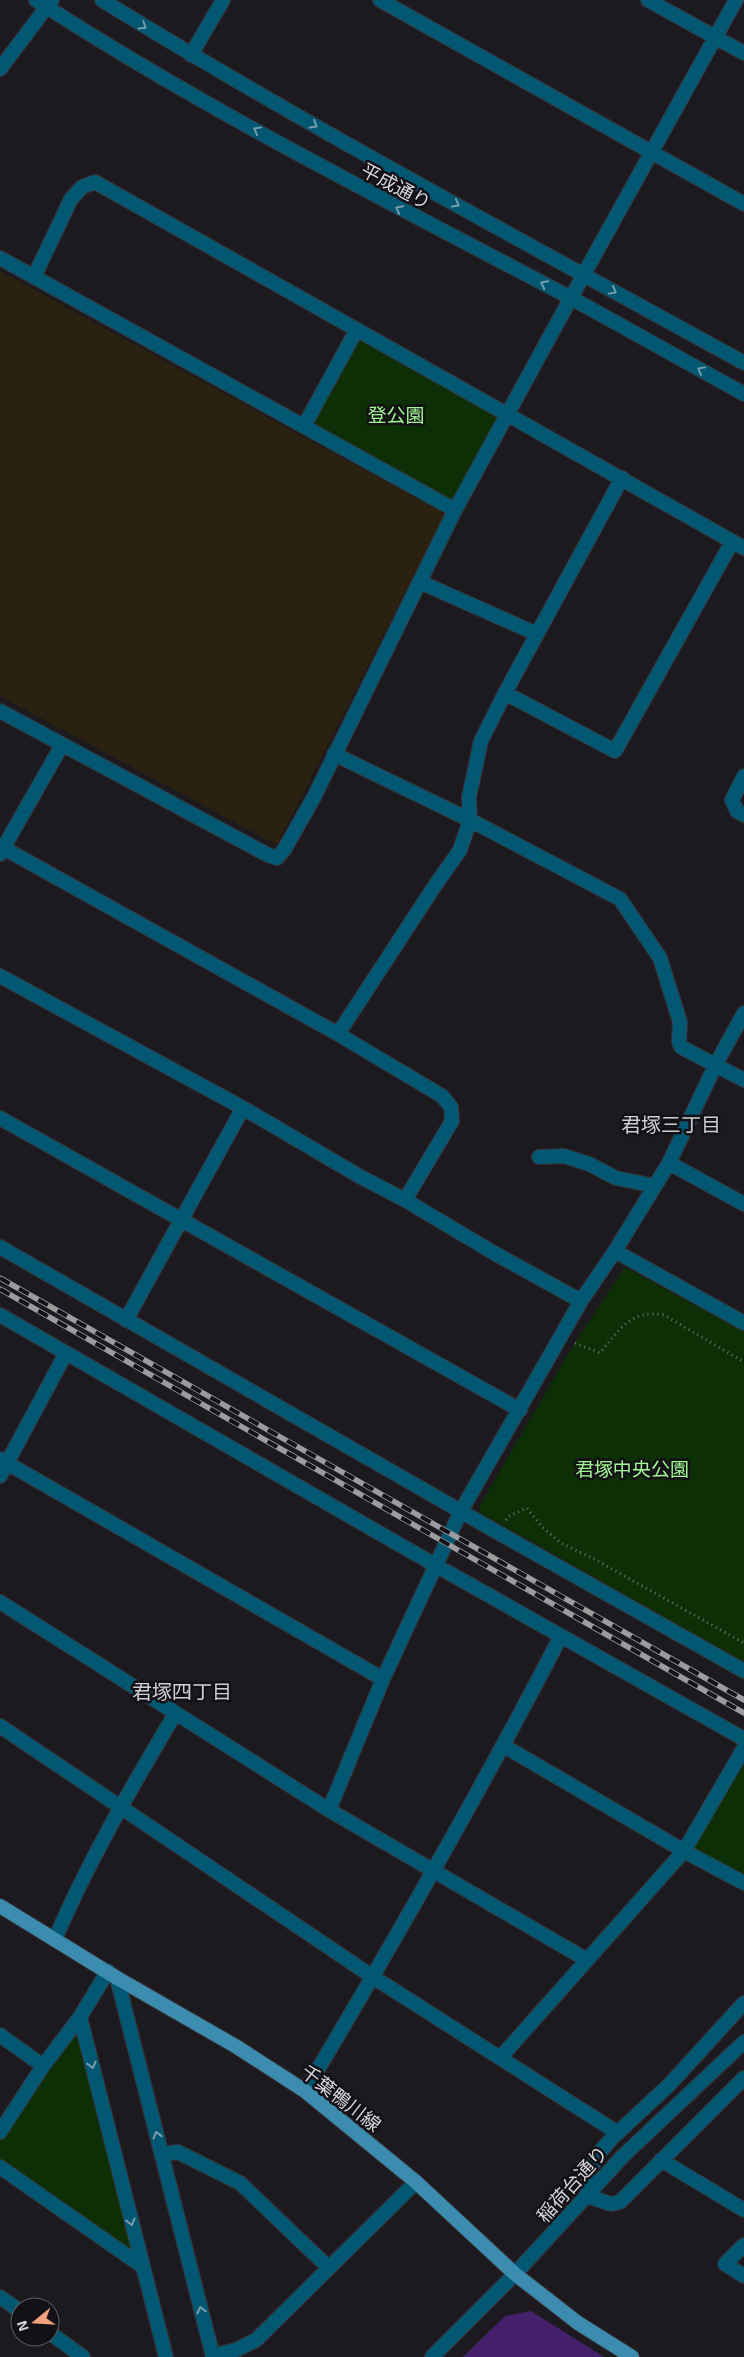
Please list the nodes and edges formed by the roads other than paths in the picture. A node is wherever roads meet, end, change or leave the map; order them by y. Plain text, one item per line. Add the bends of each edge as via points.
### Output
1 (102, 0) edge
2 (223, 0) edge
3 (380, 0) edge
4 (648, 0) edge
5 (736, 0) edge
6 (45, 2) edge
7 (716, 38) junction
8 (744, 53) edge
9 (191, 55) junction
10 (0, 69) edge
11 (652, 153) junction
12 (744, 204) edge
13 (0, 258) edge
14 (584, 274) junction
15 (34, 277) junction
16 (571, 298) junction
17 (356, 331) junction
18 (744, 363) edge
19 (744, 394) edge
20 (508, 415) junction
21 (304, 426) junction
22 (622, 478) junction
23 (455, 510) junction
24 (738, 545) edge
25 (420, 582) junction
26 (538, 634) junction
27 (505, 693) junction
28 (0, 711) edge
29 (62, 745) junction
30 (334, 754) junction
31 (744, 776) edge
32 (744, 815) edge
33 (470, 820) junction
34 (1, 849) edge
35 (0, 976) edge
36 (744, 1013) edge
37 (338, 1034) junction
38 (716, 1064) junction
39 (744, 1080) edge
40 (243, 1108) junction
41 (0, 1118) edge
42 (540, 1157) dead end
43 (669, 1163) junction
44 (655, 1186) junction
45 (405, 1200) junction
46 (744, 1204) edge
47 (182, 1221) junction
48 (0, 1247) edge
49 (615, 1251) junction
50 (581, 1301) junction
51 (0, 1316) edge
52 (126, 1320) junction
53 (744, 1323) edge
54 (66, 1353) junction
55 (520, 1410) junction
56 (4, 1461) edge
57 (0, 1476) edge
58 (461, 1511) junction
59 (435, 1565) junction
60 (0, 1602) edge
61 (561, 1636) junction
62 (744, 1670) edge
63 (383, 1679) junction
64 (175, 1714) junction
65 (0, 1726) edge
66 (744, 1739) edge
67 (504, 1746) junction
68 (744, 1748) edge
69 (119, 1808) junction
70 (329, 1810) junction
71 (684, 1851) junction
72 (432, 1869) junction
73 (744, 1883) edge
74 (0, 1906) edge
75 (55, 1939) junction
76 (587, 1960) junction
77 (112, 1974) junction
78 (373, 1977) junction
79 (744, 2003) edge
80 (80, 2017) junction
81 (0, 2035) edge
82 (744, 2042) edge
83 (500, 2058) junction
84 (43, 2066) junction
85 (744, 2078) edge
86 (305, 2091) junction
87 (0, 2132) edge
88 (618, 2133) junction
89 (162, 2154) junction
90 (662, 2160) junction
91 (0, 2167) edge
92 (416, 2182) junction
93 (587, 2196) junction
94 (744, 2210) edge
95 (744, 2246) edge
96 (142, 2266) junction
97 (328, 2268) junction
98 (515, 2274) junction
99 (744, 2276) edge
100 (60, 2340) edge
101 (213, 2356) edge
102 (83, 2357) edge
103 (166, 2357) edge
104 (432, 2357) edge
105 (632, 2357) edge

1 -> 9 street, 平成通り
2 - 9 street
3 - 11 street
4 - 7 street
5 - 7 street
6 - 10 street
16 -> 6 street, 平成通り via 368,193 181,87
7 - 8 street
7 - 11 street
9 -> 14 street, 平成通り
11 - 12 street
11 - 14 street
13 - 15 street
14 - 16 street
14 -> 18 street, 平成通り
15 - 17 street via 71,199 82,187 95,182
15 - 21 street
19 -> 16 street, 平成通り
16 - 20 street
17 - 20 street
17 - 21 street
20 - 22 street
20 - 23 street
21 - 23 street
22 - 24 street
22 - 26 street
23 - 25 street
24 - 27 street via 614,751
25 - 26 street
25 - 30 street
26 - 27 street
27 - 33 street via 481,741 469,797
28 - 29 street
29 - 30 street via 276,858 284,850 314,797
29 - 34 street
30 - 33 street
31 - 32 street via 732,800 737,811
33 - 37 street via 460,850
33 - 38 street via 620,900 660,958 680,1022 678,1042
34 - 37 street
35 - 40 street
36 - 38 street
37 - 45 street via 442,1096 451,1107 452,1121
38 - 39 street
38 - 43 street
40 - 45 street
40 - 47 street
41 - 47 street
42 - 44 street via 564,1156 616,1178
43 - 44 street
43 - 46 street
44 - 49 street
45 - 50 street
47 - 52 street
47 - 55 street
48 - 52 street
49 - 50 street
49 - 53 street
50 - 55 street
51 - 54 street
52 - 58 street
54 - 56 street
54 - 59 street
55 - 58 street
56 - 57 street
56 - 63 street
58 - 59 street
58 - 62 street
59 - 61 street
59 - 63 street
60 - 64 street
61 - 66 street
61 - 67 street
63 - 70 street
64 - 69 street
64 - 70 street
65 - 69 street
67 - 71 street
67 - 72 street
68 - 71 street
69 - 75 street via 81,1879
69 - 78 street
70 - 72 street
71 - 73 street
71 - 76 street
72 - 76 street
72 - 78 street
74 - 75 main road, 千葉鴨川線
75 - 77 main road, 千葉鴨川線
76 - 83 street
77 - 80 street
77 - 86 main road, 千葉鴨川線 via 237,2046
89 -> 77 street
78 - 83 street
78 - 86 street
79 - 88 street via 670,2084
80 - 84 street
80 -> 96 street
81 - 84 street
82 - 93 street, 稲荷台通り via 623,2156
83 - 88 street
84 - 87 street
85 - 90 street
86 - 92 main road, 千葉鴨川線
88 - 93 street via 598,2154 589,2172
89 - 97 street via 178,2152 240,2183
101 -> 89 street
90 - 93 street via 620,2202 611,2204
90 - 94 street
91 - 96 street
92 - 97 street
92 - 98 main road, 千葉鴨川線
93 - 98 street, 稲荷台通り
95 - 99 street via 725,2264
96 - 103 street
97 - 101 street via 256,2340
98 - 104 street, 稲荷台通り
98 - 105 main road, 千葉鴨川線 via 578,2323
100 - 102 street

